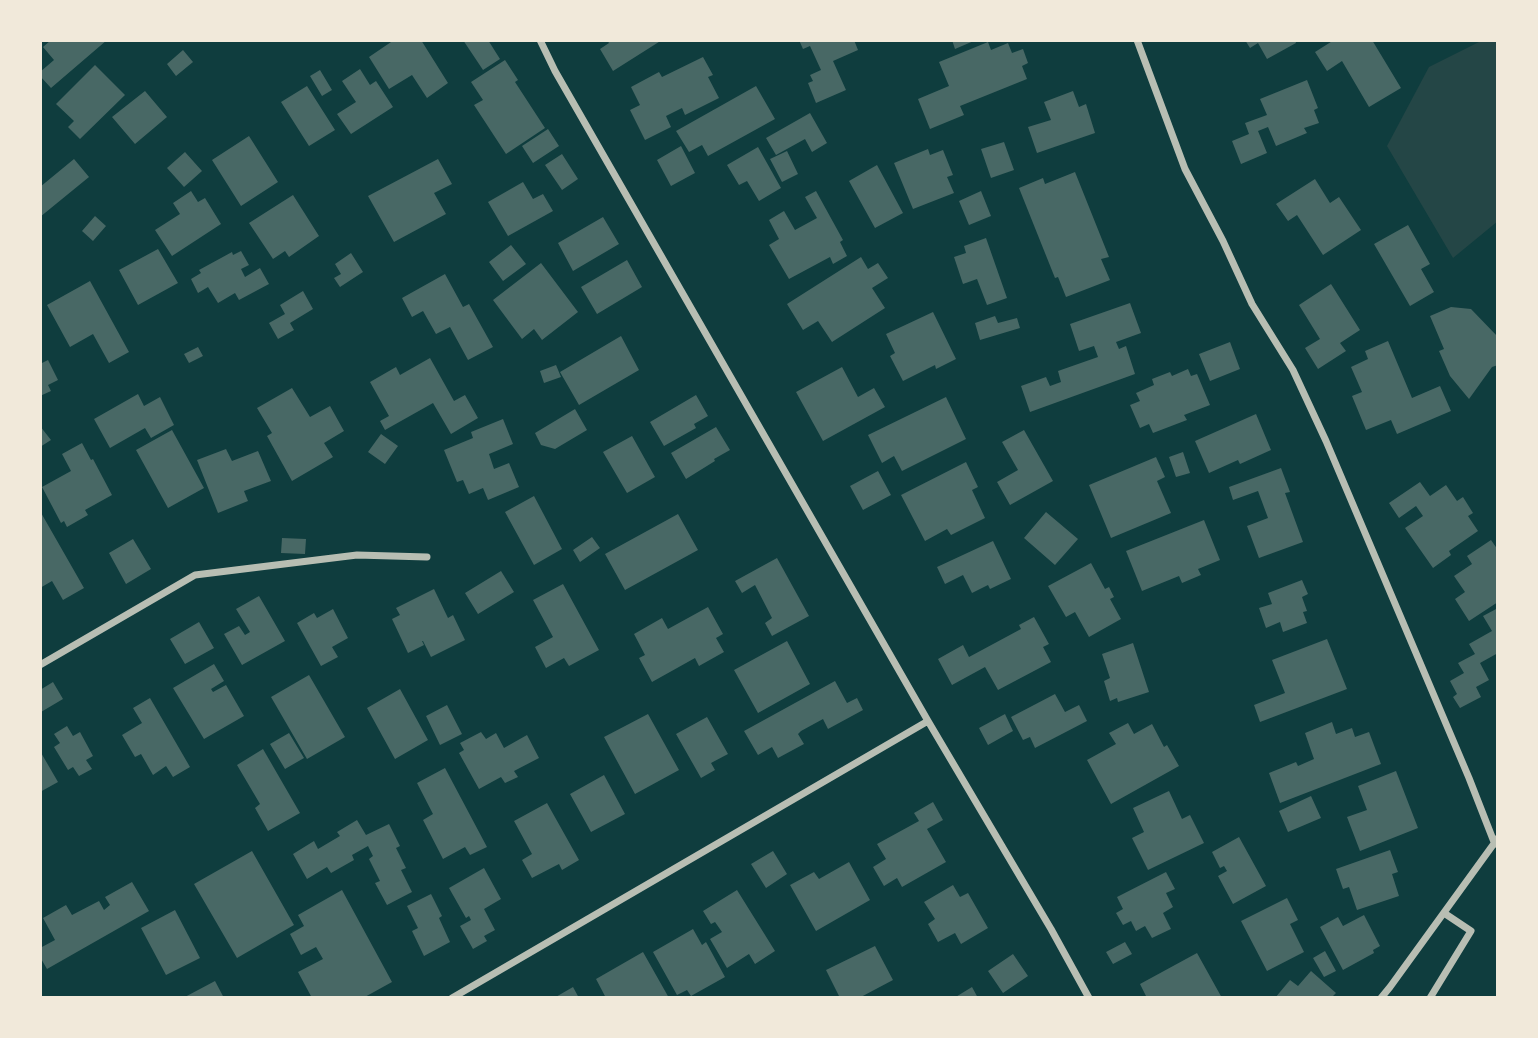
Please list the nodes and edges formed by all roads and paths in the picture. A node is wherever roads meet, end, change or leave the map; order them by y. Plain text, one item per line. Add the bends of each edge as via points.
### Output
1 (540, 40) edge
2 (1136, 40) edge
3 (427, 557) dead end
4 (40, 665) edge
5 (928, 721) junction
6 (1497, 842) edge
7 (1444, 912) junction
8 (452, 998) edge
9 (1089, 998) edge
10 (1381, 998) edge
11 (1430, 998) edge

1 - 5 street
2 - 6 street via 1185,169 1326,441
3 - 4 street via 356,555 195,575
5 - 8 street
5 - 9 street
6 - 7 street
7 - 10 street
7 - 11 street via 1471,931

